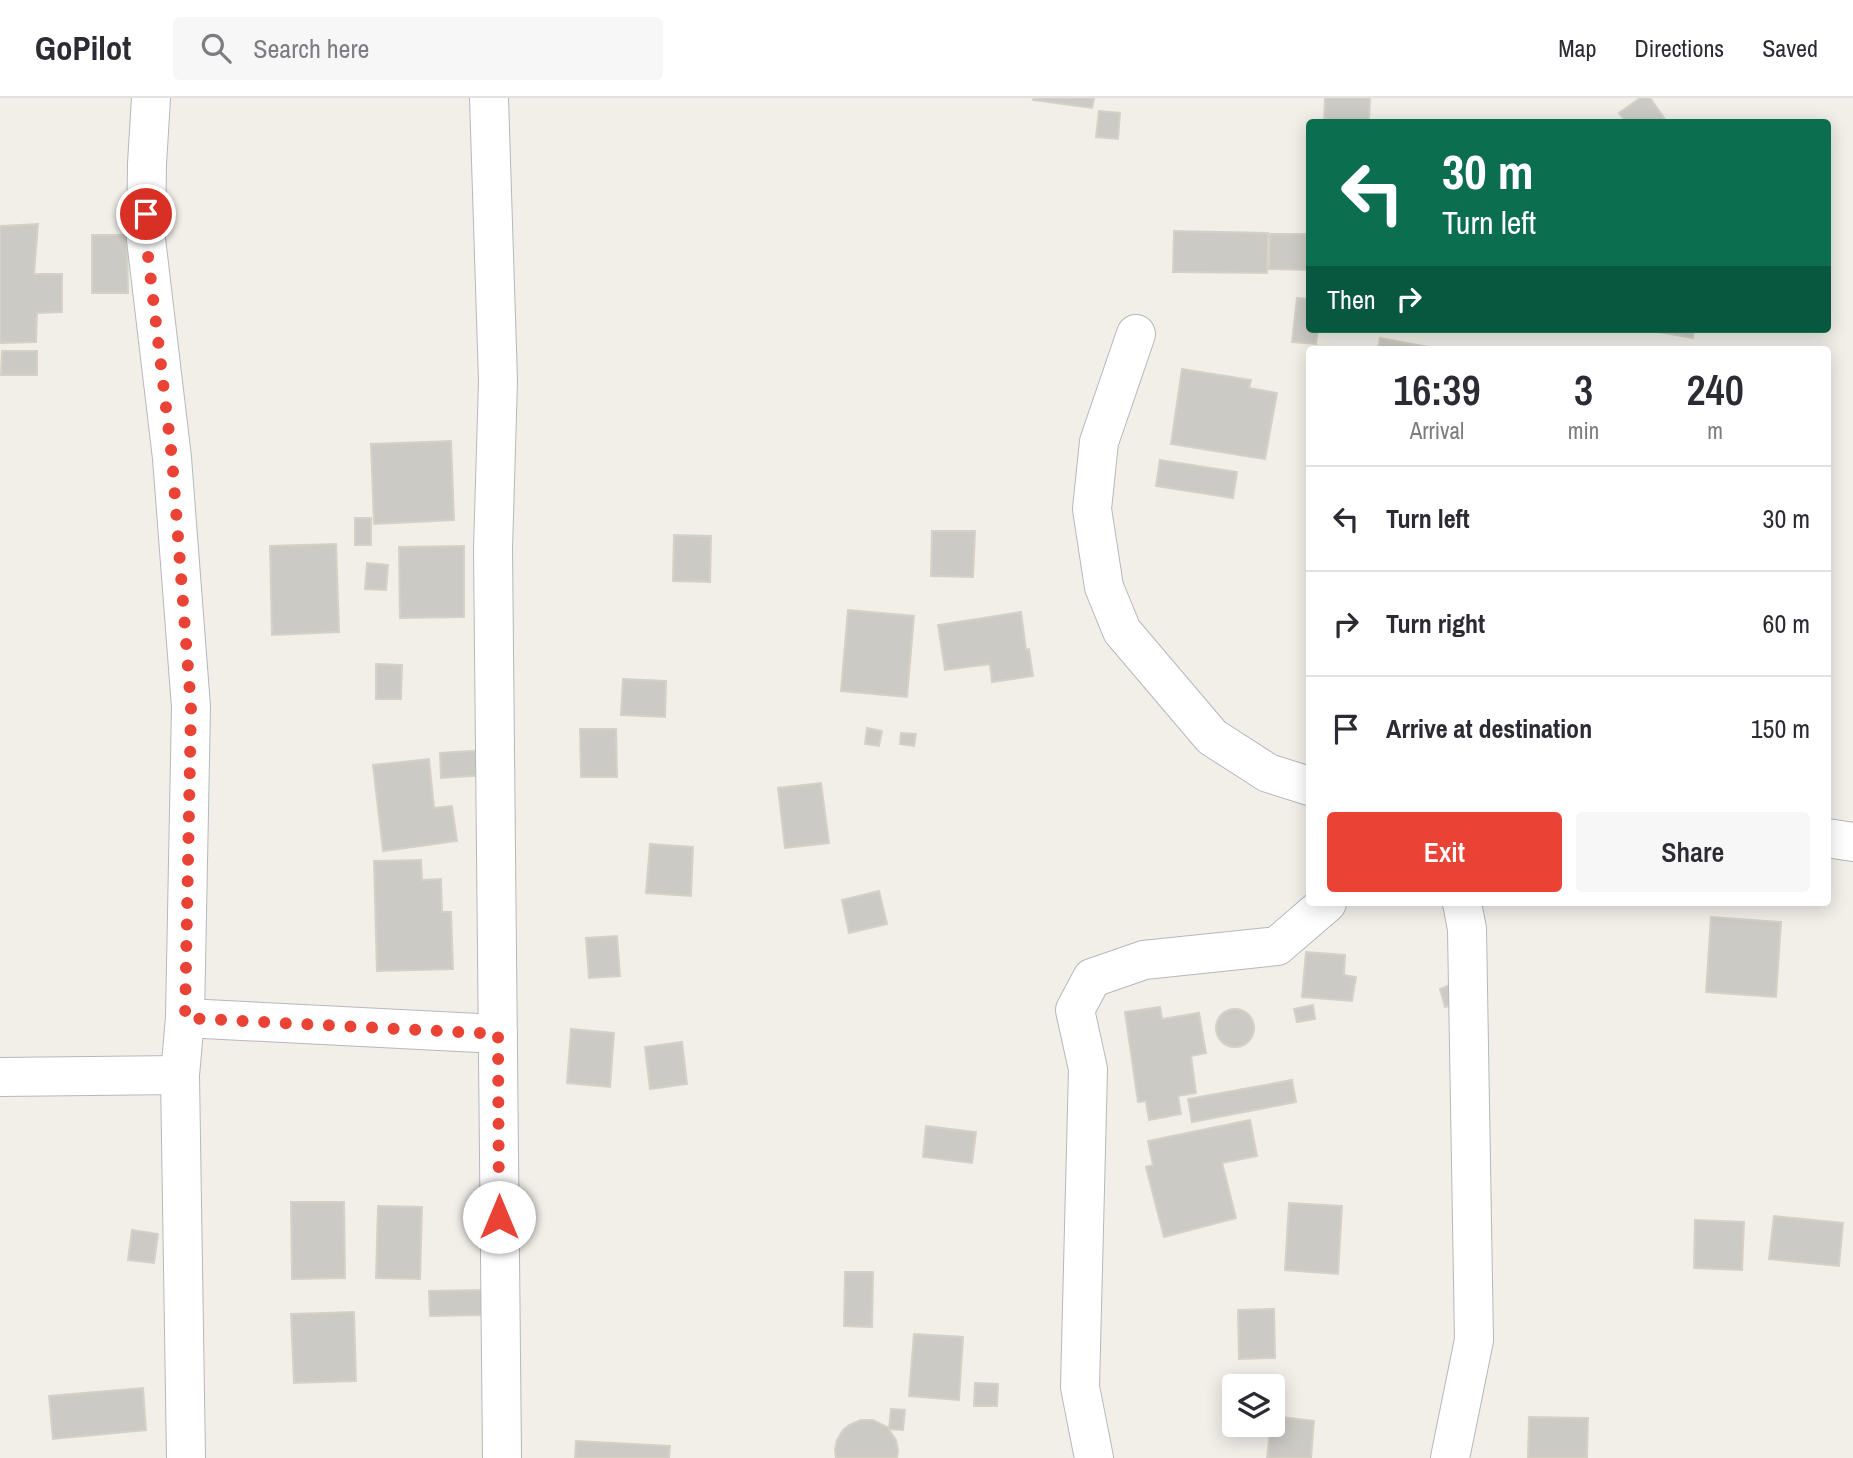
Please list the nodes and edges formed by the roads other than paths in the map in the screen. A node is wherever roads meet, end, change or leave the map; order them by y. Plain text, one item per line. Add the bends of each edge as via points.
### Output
1 (151, 98) edge
2 (489, 98) edge
3 (1136, 334) dead end
4 (1306, 785) edge
5 (1831, 839) edge
6 (1853, 842) edge
7 (1324, 906) edge
8 (1463, 906) edge
9 (185, 1018) junction
10 (498, 1034) junction
11 (180, 1076) junction
12 (0, 1077) edge
13 (186, 1458) edge
14 (502, 1458) edge
15 (1094, 1458) edge
16 (1450, 1458) edge

1 - 9 street via 146,239 172,458 191,707
2 - 10 street via 498,381 493,549
3 - 4 street via 1099,442 1092,509 1104,587 1122,631 1213,737 1268,773
5 - 6 street
7 - 15 street via 1277,947 1144,960 1092,978 1075,1010 1088,1069 1080,1388
8 - 16 street via 1467,929 1474,1340
9 - 10 street
9 - 11 street
10 - 14 street
11 - 12 street
11 - 13 street

